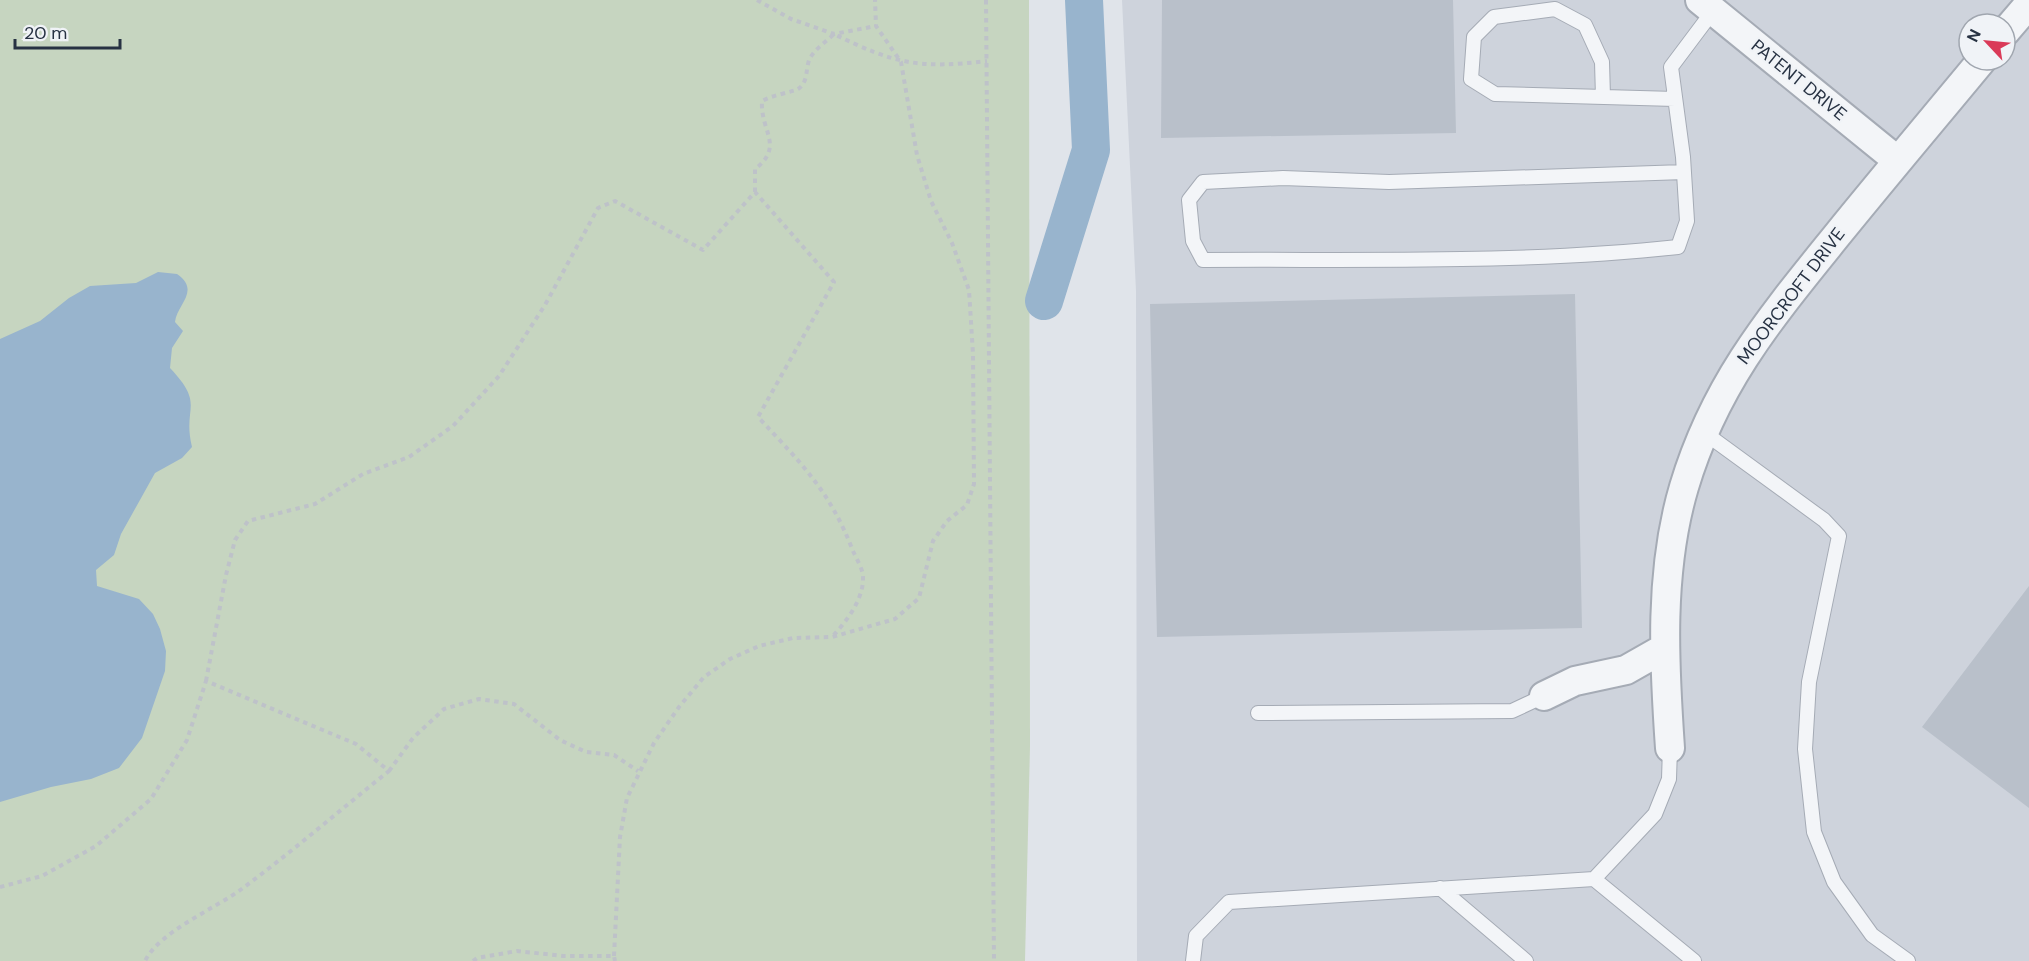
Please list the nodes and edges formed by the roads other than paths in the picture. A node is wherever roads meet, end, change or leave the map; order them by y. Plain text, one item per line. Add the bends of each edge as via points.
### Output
1 (2029, 4) edge
2 (1706, 5) edge
3 (2017, 18) edge
4 (1972, 72) edge
5 (1604, 97) junction
6 (1675, 99) junction
7 (1898, 161) junction
8 (1684, 172) junction
9 (1702, 431) junction
10 (1664, 649) junction
11 (1544, 696) joint
12 (1258, 713) dead end
13 (1670, 748) joint
14 (1594, 879) junction
15 (1440, 888) junction
16 (1193, 961) edge
17 (1526, 961) edge
18 (1694, 961) edge
19 (1908, 961) edge

1 - 3 street
2 - 6 lane via 1671,67
2 - 7 street, PATENT DRIVE
4 - 7 street, MOORCROFT DRIVE
5 - 5 lane via 1494,94 1471,79 1474,37 1494,17 1555,9 1585,25 1602,62
5 - 6 lane
6 - 8 lane
7 - 9 street, MOORCROFT DRIVE via 1764,326
8 - 8 lane via 1687,221 1678,247 1608,255 1203,261 1192,241 1189,200 1203,182 1283,178 1389,182
9 - 10 street, MOORCROFT DRIVE via 1676,527
9 - 19 lane via 1824,520 1839,536 1809,682 1805,749 1814,832 1834,882 1872,935
10 - 11 street via 1626,670 1575,681
10 - 13 street, MOORCROFT DRIVE
11 - 12 lane via 1512,711
13 - 14 lane via 1669,779 1655,814
14 - 15 lane
14 - 18 lane
15 - 16 lane via 1229,903 1196,936
15 - 17 lane

